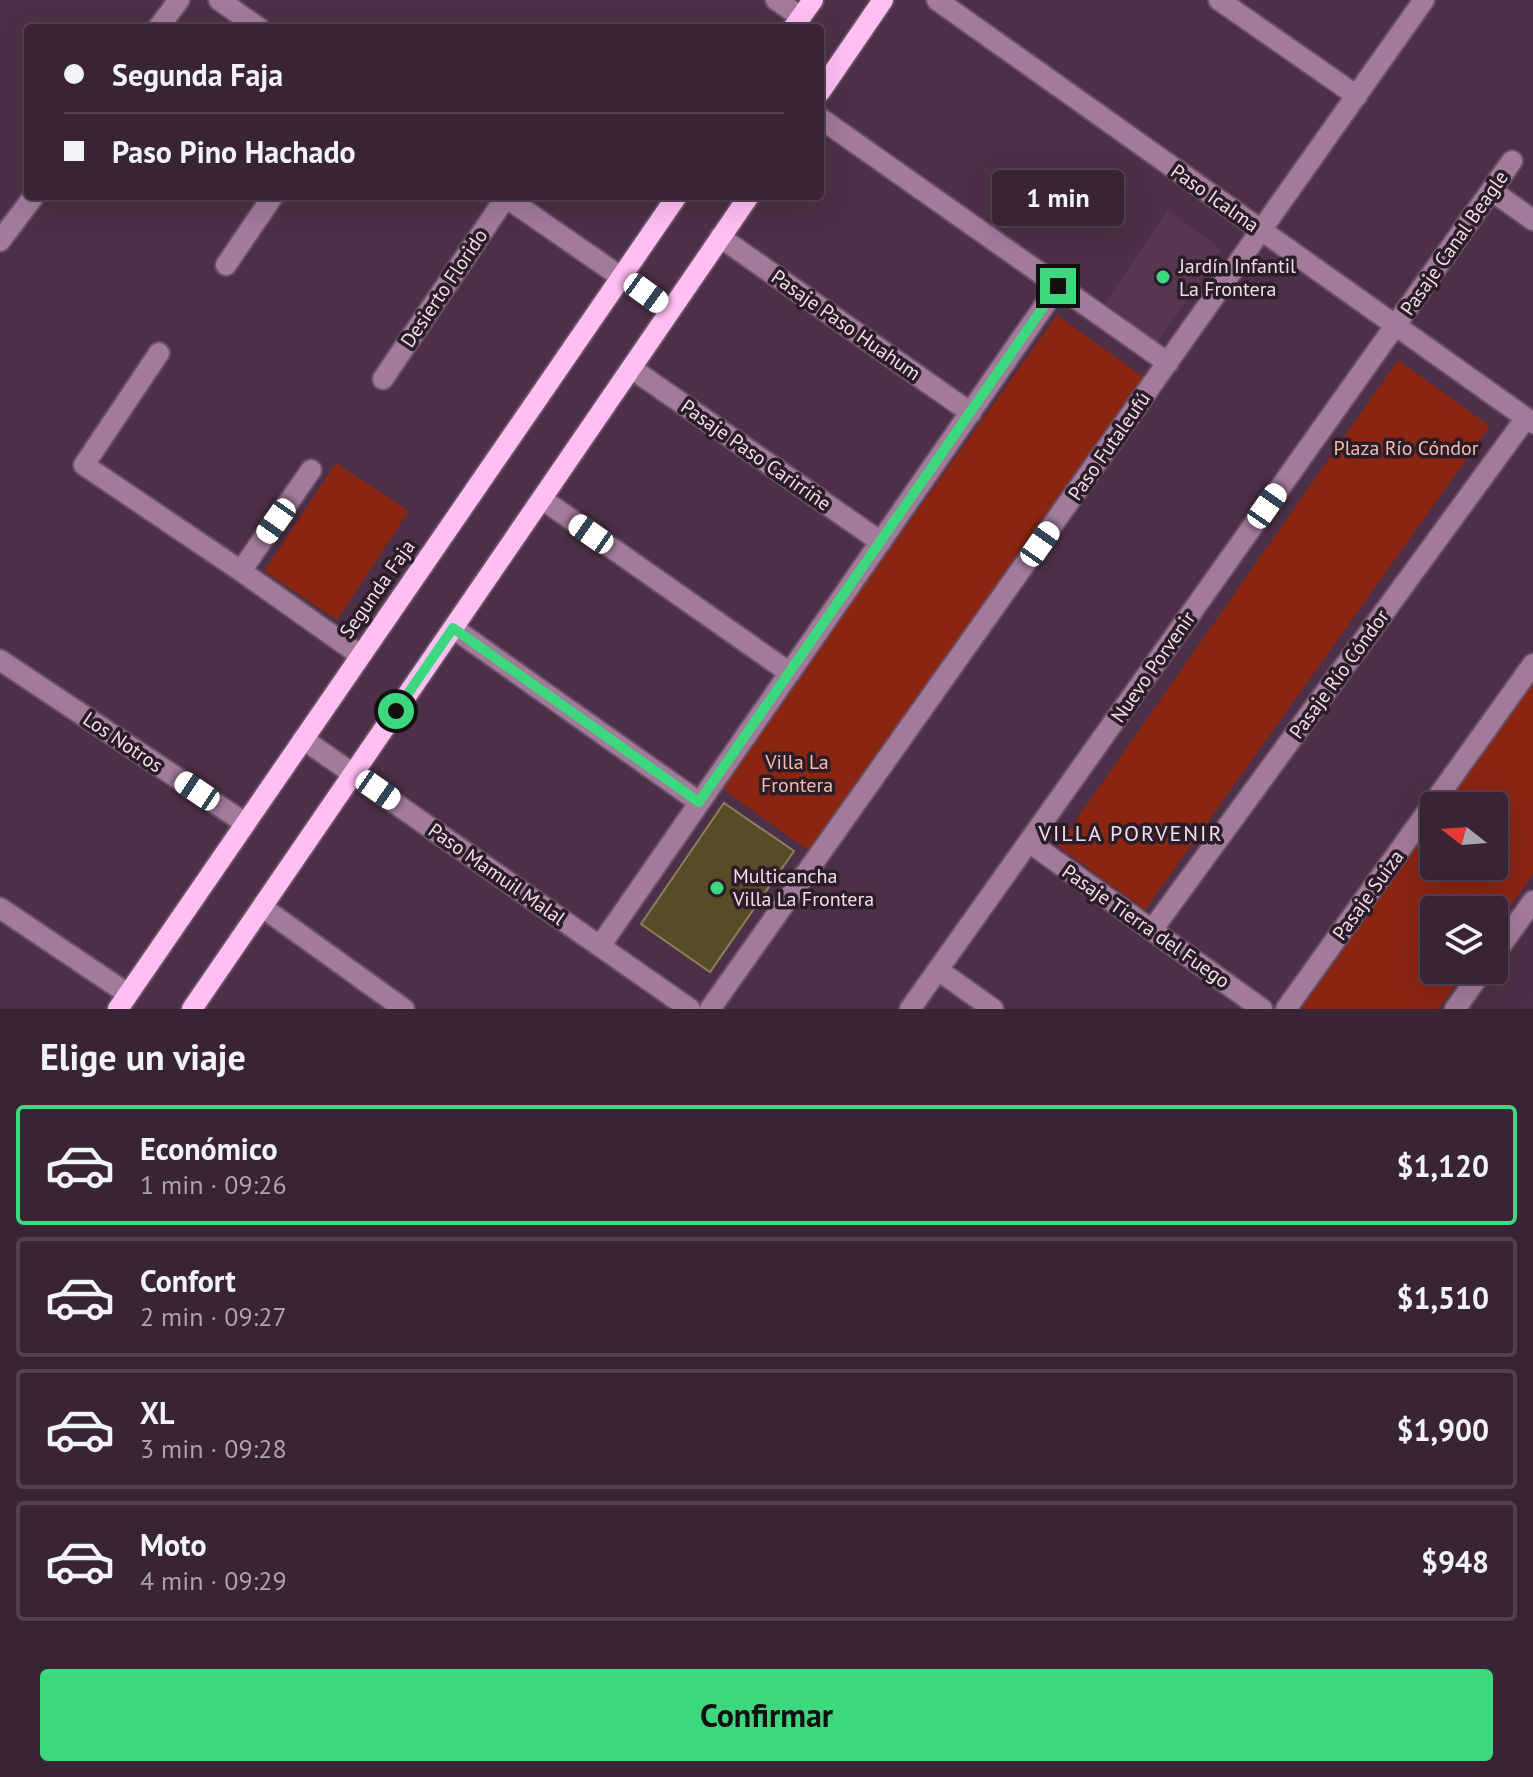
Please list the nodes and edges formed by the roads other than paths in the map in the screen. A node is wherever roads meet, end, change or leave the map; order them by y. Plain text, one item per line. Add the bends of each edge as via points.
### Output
1 (179, 0) edge
2 (219, 0) edge
3 (776, 0) edge
4 (883, 0) edge
5 (937, 0) edge
6 (1219, 0) edge
7 (1424, 0) edge
8 (802, 15) edge
9 (161, 24) edge
10 (253, 24) edge
11 (824, 86) edge
12 (1357, 96) junction
13 (824, 121) edge
14 (1512, 161) dead end
15 (1492, 191) junction
16 (31, 200) edge
17 (270, 200) edge
18 (503, 200) edge
19 (509, 200) edge
20 (674, 200) edge
21 (746, 200) edge
22 (1533, 220) edge
23 (1262, 230) junction
24 (720, 237) junction
25 (0, 241) edge
26 (226, 265) dead end
27 (621, 276) junction
28 (1058, 286) junction
29 (670, 311) junction
30 (1396, 325) junction
31 (159, 353) dead end
32 (1168, 363) junction
33 (631, 368) junction
34 (383, 379) dead end
35 (971, 413) junction
36 (1529, 421) edge
37 (311, 470) dead end
38 (542, 499) junction
39 (881, 542) junction
40 (241, 571) junction
41 (453, 628) junction
42 (360, 655) junction
43 (0, 660) edge
44 (1533, 664) edge
45 (790, 673) junction
46 (303, 739) junction
47 (353, 773) junction
48 (699, 802) junction
49 (245, 823) junction
50 (1029, 842) junction
51 (1533, 901) edge
52 (262, 907) junction
53 (0, 908) edge
54 (1152, 930) junction
55 (1508, 936) edge
56 (600, 946) junction
57 (938, 970) junction
58 (1473, 984) edge
59 (123, 1001) edge
60 (192, 1009) edge
61 (404, 1009) edge
62 (690, 1009) edge
63 (710, 1009) edge
64 (910, 1009) edge
65 (993, 1009) edge
66 (1262, 1009) edge
67 (1286, 1009) edge
68 (1455, 1009) edge

1 - 9 street
2 - 10 street
3 - 8 street
4 - 11 main road
5 - 23 street, Paso Icalma
6 - 12 street
7 - 12 street, Paso Futaleufú
12 - 23 street, Paso Futaleufú
13 - 28 street
14 - 15 street, Pasaje Canal Beagle
15 - 22 street
15 - 30 street, Pasaje Canal Beagle
16 - 25 street
17 - 26 street
18 - 34 street, Desierto Florido
19 - 27 street
20 - 27 main road, Segunda Faja
21 - 24 main road
23 - 30 street, Paso Icalma
23 - 32 street, Paso Futaleufú
24 - 29 main road
24 - 35 street, Pasaje Paso Huahum
27 - 29 street
27 - 42 main road, Segunda Faja
28 - 32 street
28 - 35 street
29 - 33 main road
30 - 36 street, Paso Icalma
30 - 50 street, Nuevo Porvenir
31 - 40 street via 84,465
32 - 63 street, Paso Futaleufú
33 - 38 main road
33 - 39 street, Pasaje Paso Carirriñe
35 - 39 street
36 - 54 street, Pasaje Río Cóndor
37 - 40 street
38 - 41 main road
38 - 45 street
39 - 45 street
40 - 42 street
41 - 47 main road
41 - 48 street
42 - 46 main road, Segunda Faja
43 - 49 street, Los Notros
44 - 67 street, Pasaje Suiza
45 - 48 street
46 - 47 street, Paso Mamuil Malal
46 - 49 main road, Segunda Faja
47 - 52 main road
47 - 56 street, Paso Mamuil Malal
48 - 56 street
49 - 59 main road, Segunda Faja
50 - 54 street, Pasaje Tierra del Fuego
50 - 57 street, Nuevo Porvenir
51 - 55 street
52 - 60 main road
52 - 61 street
53 - 59 street
54 - 66 street, Pasaje Tierra del Fuego
56 - 62 street, Paso Mamuil Malal
57 - 64 street, Nuevo Porvenir
57 - 65 street
58 - 68 street

